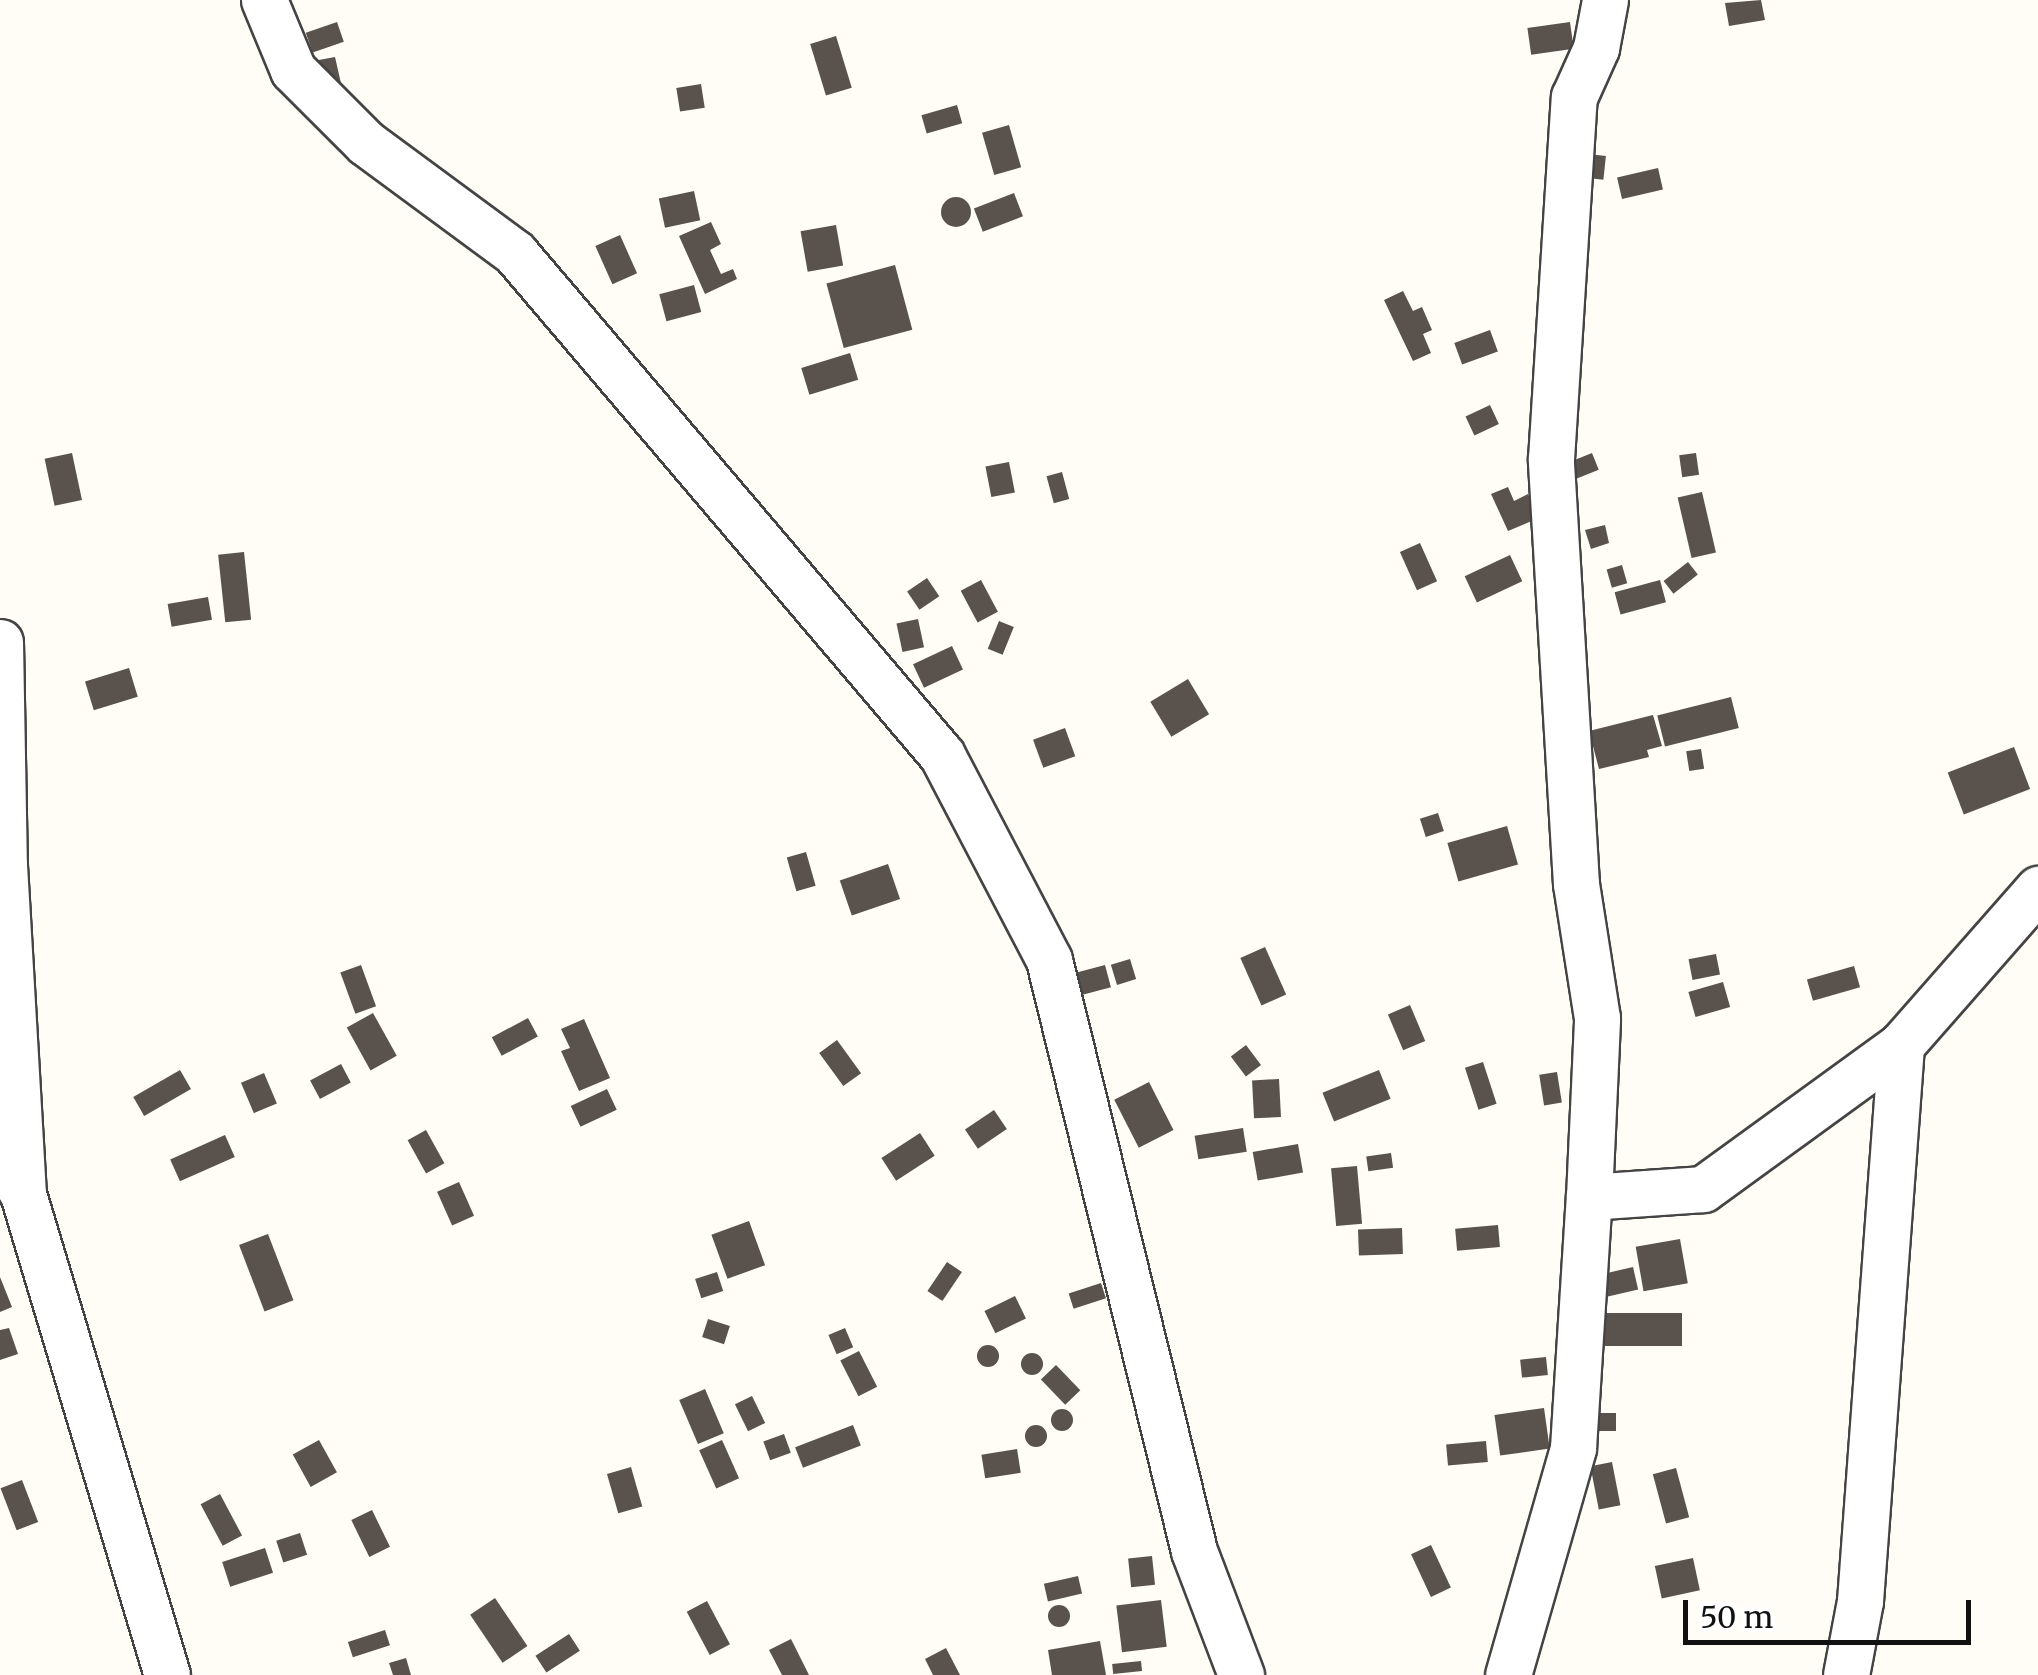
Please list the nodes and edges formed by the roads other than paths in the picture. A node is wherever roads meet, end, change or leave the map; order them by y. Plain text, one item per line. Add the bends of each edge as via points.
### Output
1 (264, 0) edge
2 (1605, 0) edge
3 (0, 642) edge
4 (2038, 889) edge
5 (1901, 1045) junction
6 (0, 1154) edge
7 (23, 1194) junction
8 (1589, 1198) junction
9 (167, 1675) edge
10 (1241, 1675) edge
11 (1508, 1675) edge
12 (1846, 1675) edge

1 - 10 street via 293,70 366,143 515,253 942,755 1050,960 1194,1551
2 - 8 street via 1596,48 1574,97 1552,459 1576,884 1598,1018
3 - 7 street via 4,864
4 - 5 street
5 - 8 street via 1704,1189
5 - 12 street via 1860,1602
6 - 7 street
7 - 9 street
8 - 11 street via 1573,1448

